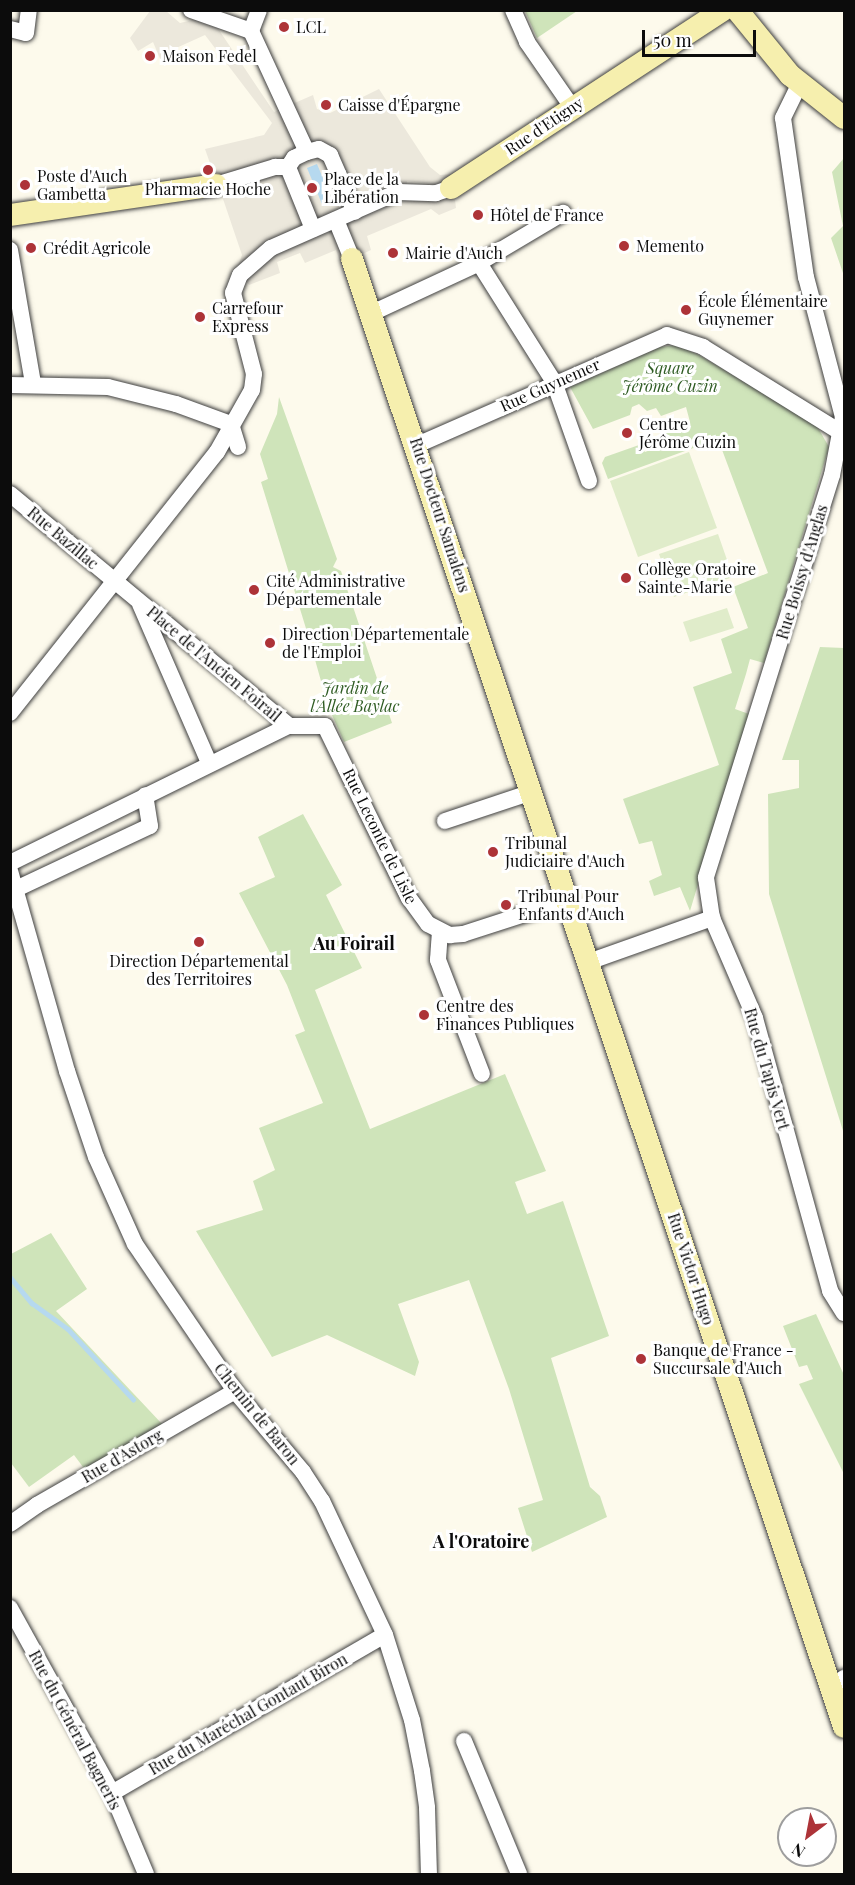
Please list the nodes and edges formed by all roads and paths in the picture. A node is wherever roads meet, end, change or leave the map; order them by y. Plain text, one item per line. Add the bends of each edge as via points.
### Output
1 (29, 10) edge
2 (191, 10) edge
3 (513, 10) edge
4 (723, 10) edge
5 (737, 10) edge
6 (260, 11) edge
7 (18, 31) edge
8 (251, 31) junction
9 (800, 83) junction
10 (572, 107) junction
11 (844, 118) edge
12 (308, 152) junction
13 (288, 167) junction
14 (216, 185) joint
15 (451, 188) joint
16 (355, 212) junction
17 (563, 213) dead end
18 (10, 214) edge
19 (336, 220) junction
20 (313, 229) junction
21 (10, 250) edge
22 (352, 259) joint
23 (479, 263) junction
24 (372, 313) junction
25 (554, 382) junction
26 (33, 383) junction
27 (10, 385) edge
28 (231, 424) junction
29 (840, 432) junction
30 (417, 445) junction
31 (238, 447) dead end
32 (589, 481) dead end
33 (10, 494) edge
34 (115, 582) junction
35 (139, 601) junction
36 (10, 713) edge
37 (289, 726) junction
38 (330, 734) joint
39 (209, 763) junction
40 (145, 795) junction
41 (535, 802) junction
42 (446, 821) dead end
43 (10, 863) edge
44 (10, 871) edge
45 (18, 894) junction
46 (568, 900) junction
47 (712, 918) junction
48 (440, 931) junction
49 (588, 962) junction
50 (482, 1074) dead end
51 (844, 1313) edge
52 (235, 1391) junction
53 (10, 1524) edge
54 (12, 1617) edge
55 (385, 1635) junction
56 (837, 1683) edge
57 (844, 1727) edge
58 (464, 1741) dead end
59 (112, 1793) junction
60 (146, 1875) edge
61 (429, 1875) edge
62 (519, 1875) edge

1 - 7 street
2 - 8 street
3 - 10 street via 527,42
4 - 10 main road, Rue d'Etigny
5 - 9 main road
6 - 8 street
8 - 12 street
9 - 11 main road
9 - 29 street, Rue Boissy d'Anglas via 783,118 802,256 823,346 838,388 843,417
10 - 15 main road, Rue d'Etigny
12 - 13 street via 294,158
12 - 16 street via 319,149 330,155
13 - 14 street via 275,166
13 - 20 street
14 - 18 main road
15 - 16 street, Rue d'Etigny via 436,193 398,192
16 - 19 street
17 - 23 street
19 - 20 street
19 - 22 street, Rue Docteur Samalens
20 - 28 street via 271,248 240,275 233,293 254,381
21 - 26 street
22 - 24 main road, Rue Docteur Samalens
23 - 24 street
23 - 25 street
24 - 30 main road, Rue Docteur Samalens
25 - 29 street, Rue Guynemer via 658,337 676,335 703,347
25 - 30 street, Rue Guynemer
25 - 32 street
26 - 27 street
26 - 28 street via 108,387 169,401
28 - 31 street
28 - 34 street via 217,452
29 - 47 street, Rue Boissy d'Anglas via 832,475 706,878
30 - 41 main road, Rue Docteur Samalens
33 - 34 street, Rue Bazillac
34 - 35 street, Place de l'Ancien Foirail
34 - 36 street
35 - 37 street, Place de l'Ancien Foirail
35 - 39 street, Place de l'Ancien Foirail
37 - 38 street, Place de l'Ancien Foirail
37 - 39 street, Place de l'Ancien Foirail
38 - 48 street, Rue Leconte de Lisle via 417,912
39 - 40 street, Place de l'Ancien Foirail
40 - 43 street, Place de l'Ancien Foirail
40 - 45 street via 150,826
41 - 42 street via 502,802
41 - 46 main road, Rue Victor Hugo
44 - 45 street
45 - 52 street, Chemin de Baron via 59,1046 96,1157 146,1264
46 - 48 street via 464,934
46 - 49 main road, Rue Victor Hugo
47 - 49 street
47 - 51 street, Rue du Tapis Vert via 755,1018 820,1263 830,1291
48 - 50 street via 438,960
49 - 56 main road, Rue Victor Hugo
52 - 53 street, Rue d'Astorg
52 - 55 street, Chemin de Baron via 294,1459 322,1501
54 - 59 street, Rue du Général Bagneris
55 - 59 street, Rue du Maréchal Gontaut Biron
55 - 61 street, Chemin de Baron via 412,1720 422,1772
56 - 57 main road, Rue Victor Hugo
58 - 62 street
59 - 60 street, Rue du Général Bagneris

